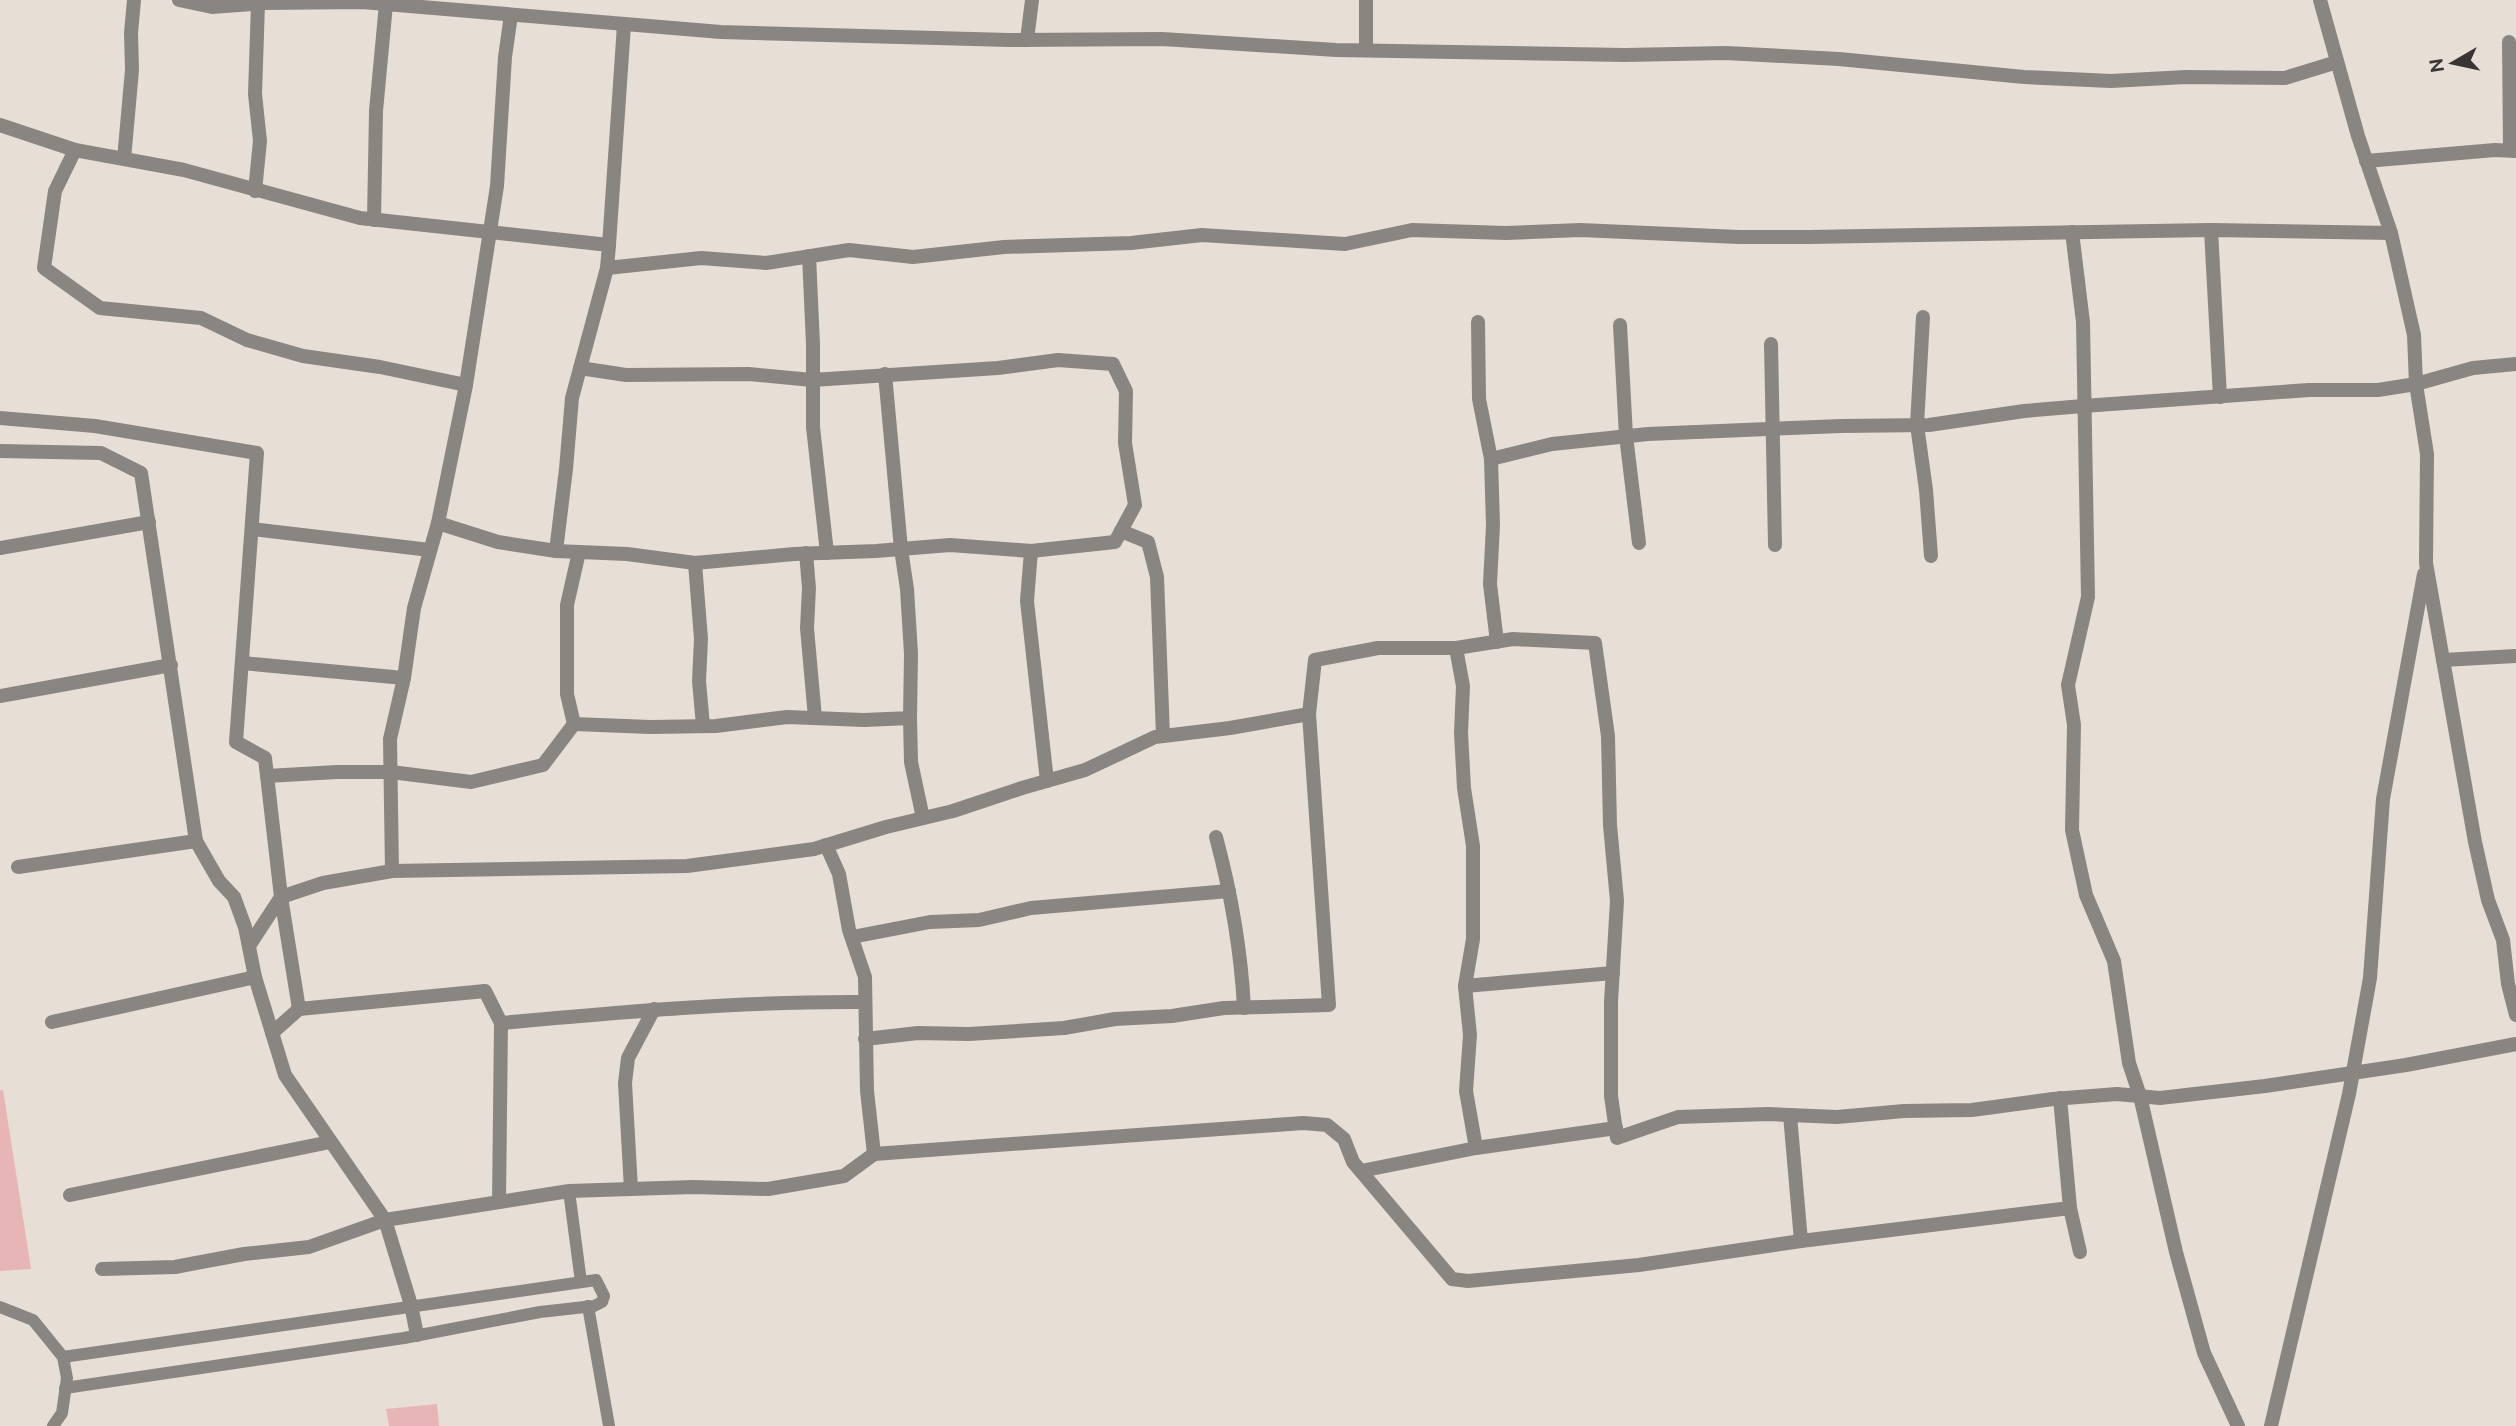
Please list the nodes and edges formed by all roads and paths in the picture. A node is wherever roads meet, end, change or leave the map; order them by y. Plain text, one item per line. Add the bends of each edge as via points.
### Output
1 (134, 0) edge
2 (179, 0) edge
3 (1032, 0) edge
4 (1366, 0) edge
5 (2320, 0) edge
6 (258, 4) junction
7 (386, 4) junction
8 (511, 15) junction
9 (624, 25) junction
10 (1027, 40) junction
11 (2509, 43) dead end
12 (1366, 50) junction
13 (2337, 62) junction
14 (0, 125) edge
15 (75, 150) junction
16 (2513, 150) edge
17 (124, 159) junction
18 (2366, 161) junction
19 (255, 191) junction
20 (374, 220) junction
21 (2211, 230) junction
22 (2072, 232) junction
23 (2391, 233) junction
24 (490, 234) junction
25 (610, 245) junction
26 (809, 256) junction
27 (607, 268) junction
28 (1923, 317) dead end
29 (1478, 322) dead end
30 (1620, 325) dead end
31 (1770, 344) dead end
32 (2516, 364) edge
33 (580, 368) junction
34 (885, 374) junction
35 (812, 380) junction
36 (2416, 384) junction
37 (466, 385) junction
38 (2220, 397) junction
39 (2083, 406) junction
40 (0, 418) edge
41 (1917, 425) junction
42 (1772, 428) junction
43 (1626, 436) junction
44 (0, 451) edge
45 (1491, 459) junction
46 (149, 522) junction
47 (438, 523) junction
48 (252, 529) junction
49 (1121, 531) junction
50 (1639, 543) dead end
51 (1775, 545) dead end
52 (0, 548) edge
53 (901, 549) junction
54 (430, 551) junction
55 (556, 551) junction
56 (1031, 551) junction
57 (579, 552) junction
58 (806, 553) junction
59 (827, 553) junction
60 (1931, 556) dead end
61 (695, 563) junction
62 (2426, 563) junction
63 (1497, 642) junction
64 (1457, 648) junction
65 (2516, 656) edge
66 (2443, 660) junction
67 (242, 663) junction
68 (171, 665) junction
69 (404, 678) junction
70 (0, 696) edge
71 (1308, 714) junction
72 (815, 718) junction
73 (910, 718) junction
74 (574, 724) junction
75 (703, 726) junction
76 (1163, 736) junction
77 (391, 772) junction
78 (267, 776) junction
79 (1047, 781) junction
80 (923, 818) junction
81 (1216, 837) dead end
82 (196, 841) junction
83 (826, 845) junction
84 (18, 867) dead end
85 (392, 871) junction
86 (1229, 891) junction
87 (281, 897) junction
88 (852, 937) junction
89 (249, 946) junction
90 (1612, 973) junction
91 (255, 977) junction
92 (1465, 986) junction
93 (865, 1002) junction
94 (1244, 1008) junction
95 (299, 1009) junction
96 (654, 1009) junction
97 (2516, 1015) edge
98 (52, 1022) dead end
99 (501, 1023) junction
100 (272, 1033) junction
101 (865, 1039) junction
102 (2516, 1044) edge
103 (2353, 1072) junction
104 (2140, 1096) junction
105 (2060, 1098) junction
106 (1790, 1115) junction
107 (1616, 1128) junction
108 (330, 1142) junction
109 (1476, 1148) junction
110 (874, 1153) junction
111 (1361, 1171) junction
112 (631, 1189) junction
113 (569, 1191) junction
114 (70, 1195) dead end
115 (499, 1202) junction
116 (2070, 1208) junction
117 (385, 1220) junction
118 (1801, 1241) junction
119 (2080, 1252) dead end
120 (102, 1269) dead end
121 (581, 1282) junction
122 (411, 1305) junction
123 (588, 1306) junction
124 (0, 1307) edge
125 (417, 1335) junction
126 (63, 1357) junction
127 (65, 1388) junction
128 (52, 1426) edge
129 (609, 1426) edge
130 (2238, 1426) edge
131 (2271, 1426) edge

1 - 17 street
2 - 6 street via 212,7
3 - 10 street
4 - 12 street
5 - 13 street
6 - 7 street
6 - 19 street via 255,94 260,141
7 - 8 street
7 - 20 street via 376,111
8 - 9 street
8 - 24 street
9 - 10 street
9 - 25 street
10 - 12 street via 1162,39
11 - 16 street
12 - 13 street via 1726,53 2111,80 2285,78
13 - 18 street
14 - 15 street
15 - 17 street
15 - 37 street via 55,191 44,268 100,308 201,318 247,340 303,356
16 - 18 street
17 - 19 street via 184,170
18 - 23 street
19 - 20 street
20 - 24 street
21 - 22 street
21 - 23 street
21 - 38 street
22 - 26 street via 1767,237 1412,230 1345,244 1202,235 913,257 849,250
22 - 39 street via 2083,322
23 - 36 street via 2414,335
24 - 25 street
24 - 37 street
25 - 27 street
26 - 27 street via 766,263 701,257
26 - 35 street
27 - 33 street
28 - 41 street
29 - 45 street via 1479,398
30 - 43 street
31 - 42 street
32 - 36 street via 2473,368
33 - 35 street via 626,375 749,373
33 - 55 street via 572,398
34 - 35 street
34 - 49 street via 1058,360 1113,364 1126,391 1125,443 1135,505
34 - 53 street
35 - 59 street
36 - 38 street
36 - 62 street via 2427,454
37 - 47 street
38 - 39 street
39 - 41 street
39 - 104 street via 2088,597 2068,685 2074,725 2071,830 2086,895 2114,961 2129,1063
40 - 48 street via 95,426 257,453
41 - 42 street
41 - 60 street
42 - 43 street
42 - 51 street
43 - 45 street via 1552,444
43 - 50 street
44 - 46 street via 101,453 141,473
45 - 63 street via 1490,584
46 - 52 street
46 - 68 street
47 - 54 street
47 - 55 street via 498,542
48 - 54 street
48 - 67 street
49 - 56 street via 1115,542
49 - 76 street via 1148,542 1157,578
53 - 56 street via 950,545
53 - 59 street
53 - 73 street via 911,653
54 - 69 street via 414,608
55 - 57 street
56 - 79 street via 1027,601
57 - 61 street
57 - 74 street via 567,605 567,694
58 - 59 street
58 - 61 street
58 - 72 street
61 - 75 street
62 - 66 street
62 - 103 street via 2384,799 2370,978
63 - 64 street
63 - 90 street via 1595,643 1608,736 1617,901
64 - 71 street via 1378,648 1315,660
64 - 92 street via 1463,686 1464,788 1473,846 1473,939
65 - 66 street
66 - 97 street via 2475,842 2502,940
67 - 69 street
67 - 78 street via 236,742 265,758
68 - 70 street
68 - 82 street
69 - 77 street via 390,739
71 - 76 street
71 - 94 street via 1329,1005
72 - 73 street
72 - 75 street
73 - 80 street via 911,762
74 - 75 street
74 - 77 street via 543,765 471,782
76 - 79 street
77 - 78 street
77 - 85 street
78 - 87 street
79 - 80 street
80 - 83 street
81 - 86 street
82 - 84 street
82 - 89 street via 234,897
83 - 85 street via 687,866
83 - 88 street via 839,874
85 - 87 street
86 - 88 street via 1031,908 979,920 930,922
86 - 94 street
87 - 89 street
87 - 95 street
88 - 93 street via 865,977
89 - 91 street
90 - 92 street
90 - 107 street via 1611,1096
91 - 98 street
91 - 100 street
92 - 109 street via 1470,1035 1466,1091
93 - 96 street
93 - 101 street
94 - 101 street via 1038,1030 918,1032
95 - 99 street via 485,990
95 - 100 street
96 - 99 street
96 - 112 street via 628,1058 625,1083
99 - 115 street
100 - 108 street via 285,1075
101 - 110 street
102 - 103 street
103 - 104 street via 2161,1098
103 - 131 street
104 - 105 street
104 - 130 street via 2204,1353
105 - 106 street via 1972,1110
105 - 116 street
106 - 107 street via 1678,1117 1617,1138
106 - 118 street
107 - 109 street
108 - 114 street
108 - 117 street
109 - 111 street
110 - 111 street via 1303,1123 1327,1125 1344,1139
110 - 112 street via 844,1176 768,1189
111 - 118 street via 1452,1279 1639,1265
112 - 113 street
113 - 115 street
113 - 121 lane
115 - 117 street
116 - 118 street
116 - 119 street
117 - 120 street via 309,1247 175,1267
117 - 122 street
121 - 122 lane
121 - 123 lane via 596,1280 604,1296 602,1302
122 - 125 street
122 - 126 lane
123 - 125 lane
123 - 129 lane
124 - 126 lane via 33,1320
125 - 127 lane
126 - 127 lane
127 - 128 lane via 62,1413

